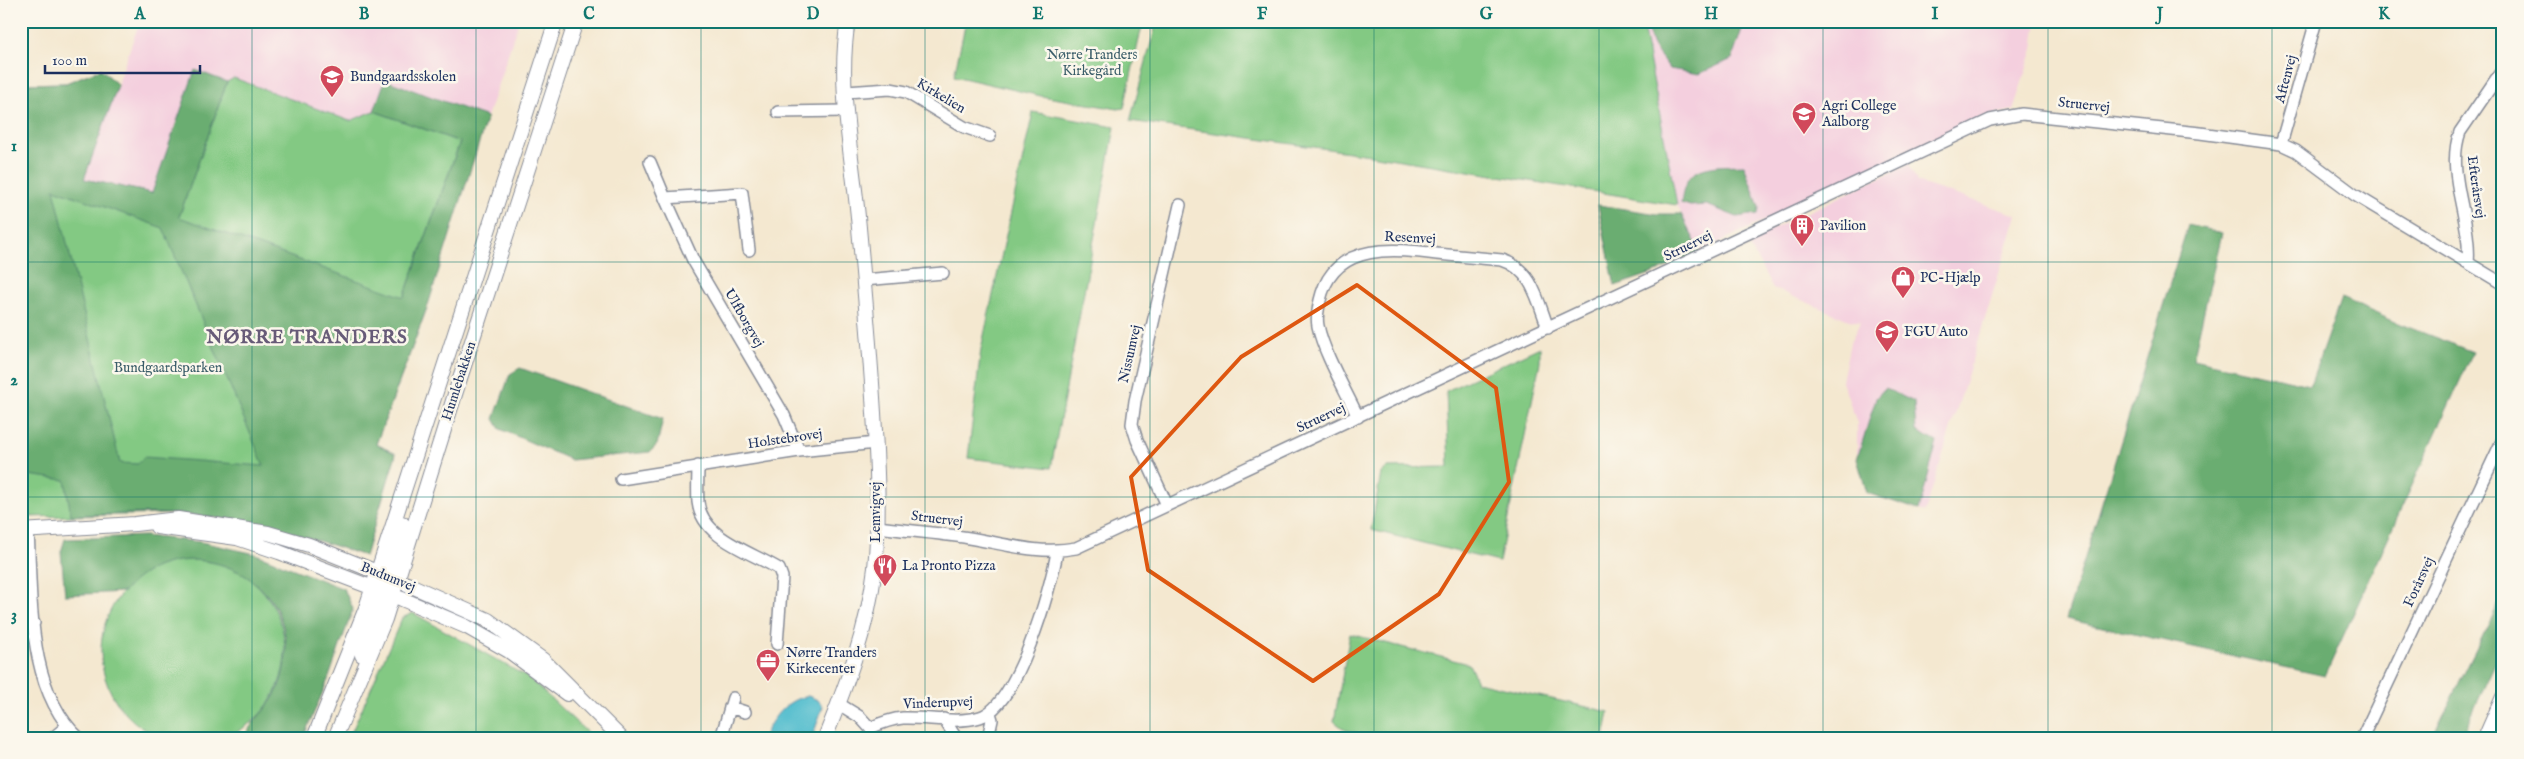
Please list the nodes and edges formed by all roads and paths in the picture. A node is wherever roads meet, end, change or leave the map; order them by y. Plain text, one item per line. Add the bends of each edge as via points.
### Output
1 (556, 21) edge
2 (576, 21) edge
3 (848, 21) edge
4 (2316, 21) edge
5 (2503, 69) edge
6 (846, 92) junction
7 (847, 111) junction
8 (778, 112) dead end
9 (990, 136) dead end
10 (2282, 144) junction
11 (650, 162) dead end
12 (665, 198) junction
13 (1180, 205) dead end
14 (749, 250) dead end
15 (2468, 263) junction
16 (943, 273) dead end
17 (864, 280) junction
18 (2503, 284) edge
19 (1548, 328) junction
20 (1358, 417) junction
21 (2503, 439) edge
22 (876, 443) junction
23 (799, 451) junction
24 (698, 466) junction
25 (621, 479) dead end
26 (1167, 505) junction
27 (135, 524) junction
28 (877, 527) junction
29 (25, 531) edge
30 (1057, 552) junction
31 (388, 577) junction
32 (382, 591) junction
33 (34, 623) junction
34 (21, 624) edge
35 (777, 644) dead end
36 (2503, 697) edge
37 (839, 704) junction
38 (745, 712) dead end
39 (990, 713) junction
40 (944, 719) junction
41 (604, 722) junction
42 (66, 726) junction
43 (872, 733) edge
44 (53, 738) edge
45 (79, 738) edge
46 (314, 738) edge
47 (335, 738) edge
48 (621, 738) edge
49 (722, 738) edge
50 (825, 738) edge
51 (956, 738) edge
52 (988, 738) edge
53 (2362, 738) edge
54 (2485, 738) edge

1 - 31 street, Humlebakken via 419,443
2 - 31 street, Humlebakken via 458,384
3 - 6 street, Lemvigvej
4 - 10 street, Aftenvej
5 - 15 street, Efterårsvej via 2460,132 2456,144 2454,160 2467,233
6 - 7 street, Lemvigvej
6 - 9 street, Kirkelien via 890,89 906,92 964,127
7 - 8 street
7 - 17 street, Lemvigvej
10 - 15 street, Struervej via 2355,195
10 - 19 street, Struervej via 2200,132 2022,114 1990,120
11 - 12 street, Ulfborgvej
12 - 14 street via 742,193
12 - 23 street, Ulfborgvej via 693,260 784,415
13 - 26 street, Nissumvej via 1132,424
15 - 18 street, Struervej
16 - 17 street
17 - 22 street, Lemvigvej
19 - 20 street, Struervej
19 - 20 street, Resenvej via 1529,280 1515,264 1394,249 1352,257 1336,268 1325,283 1318,327
20 - 26 street, Struervej
21 - 53 street, Forårsvej
22 - 23 street, Holstebrovej
22 - 28 street, Lemvigvej
23 - 24 street, Holstebrovej
24 - 25 street, Holstebrovej
24 - 35 street via 698,503 710,528 779,570 782,577
26 - 30 street, Struervej via 1076,548
27 - 29 street, Budumvej
27 - 31 street, Budumvej via 178,519 268,533 308,545
27 - 32 street, Budumvej via 237,538
28 - 30 street, Struervej
28 - 37 street, Lemvigvej via 875,569 868,607 853,669
29 - 33 street
30 - 39 street, Vinderupvej via 1030,645 1012,683 999,705
31 - 32 street, Humlebakken
31 - 32 street, Humlebakken
31 - 41 street, Budumvej via 488,620 512,636 543,660
32 - 41 street, Budumvej via 467,627 509,651
32 - 46 street, Humlebakken via 351,650
32 - 47 street
33 - 34 street
33 - 42 street via 42,676
36 - 54 street
37 - 43 street, Vinderupvej via 860,717
37 - 50 street, Lemvigvej
38 - 49 street via 732,703
39 - 40 street, Vinderupvej via 974,718
39 - 52 street via 992,720
40 - 43 street, Vinderupvej via 886,721
40 - 51 street
41 - 48 street, Budumvej
42 - 44 street
42 - 45 street

